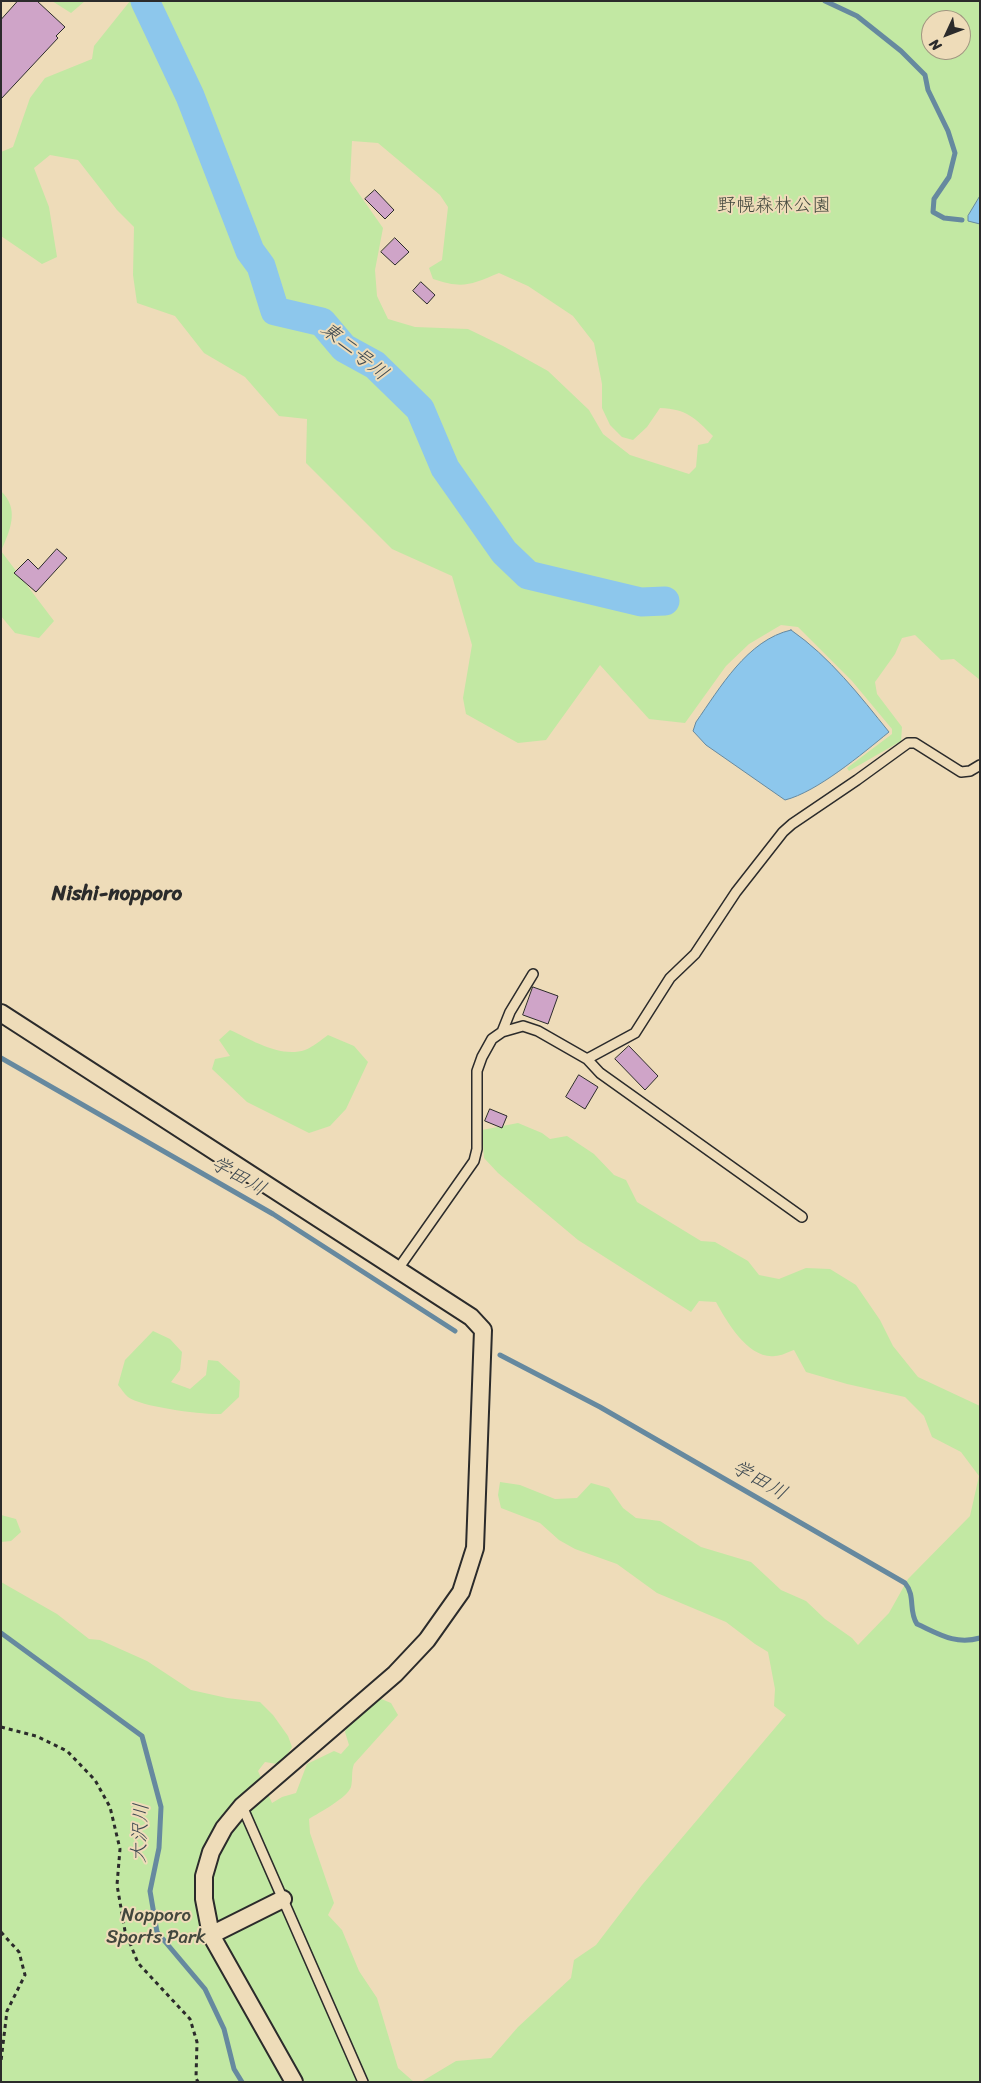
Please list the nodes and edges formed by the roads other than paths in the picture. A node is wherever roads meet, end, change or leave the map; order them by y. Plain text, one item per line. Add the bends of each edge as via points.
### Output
1 (980, 765) edge
2 (533, 974) dead end
3 (1, 1012) edge
4 (502, 1032) junction
5 (587, 1058) junction
6 (802, 1217) dead end
7 (398, 1269) junction
8 (242, 1806) junction
9 (283, 1899) junction
10 (211, 1935) junction
11 (294, 2082) edge
12 (363, 2082) edge

1 - 5 lane via 961,772 908,742 792,824 736,892 695,954 670,978 635,1033
2 - 4 lane
3 - 7 street
4 - 5 lane via 523,1026
4 - 7 lane via 492,1039 478,1071 474,1161
5 - 6 lane via 600,1073
7 - 8 street via 471,1317 483,1330 475,1548 461,1592 427,1640 395,1674
8 - 9 lane
8 - 10 street via 224,1828 211,1852 204,1876 204,1899
9 - 10 street
9 - 12 lane
10 - 11 street

